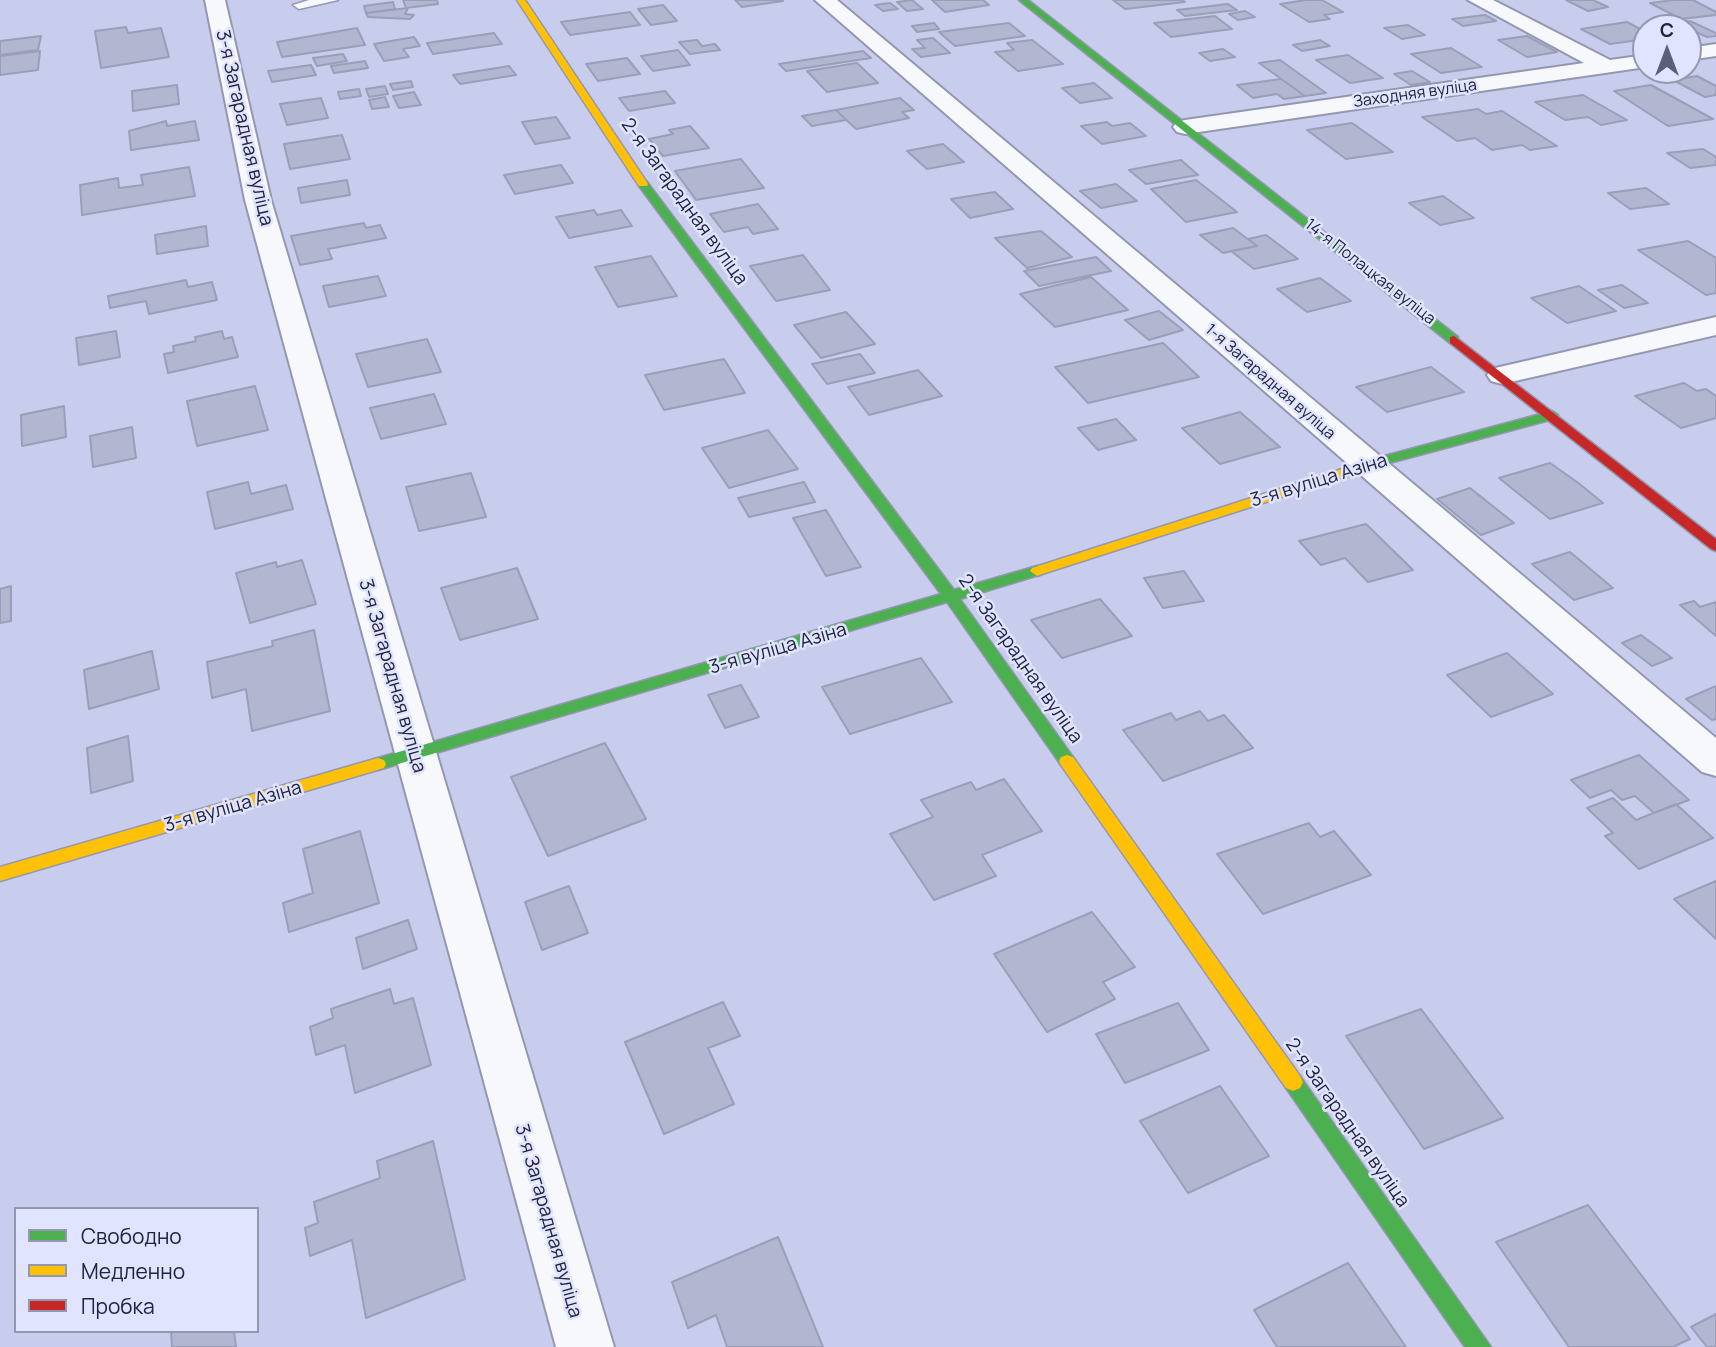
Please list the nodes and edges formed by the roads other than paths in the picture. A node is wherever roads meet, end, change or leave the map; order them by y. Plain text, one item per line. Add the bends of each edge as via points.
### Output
1 (215, 0) edge
2 (332, 0) edge
3 (521, 0) edge
4 (825, 0) edge
5 (1023, 0) edge
6 (1478, 0) edge
7 (299, 5) dead end
8 (1632, 63) edge
9 (1608, 67) junction
10 (1185, 127) junction
11 (1716, 326) edge
12 (1502, 375) junction
13 (1552, 415) junction
14 (1367, 465) junction
15 (1710, 534) edge
16 (952, 598) junction
17 (414, 755) junction
18 (1716, 761) edge
19 (0, 874) edge
20 (584, 1347) edge
21 (1479, 1347) edge

1 - 17 street, 3-я Загарадная вуліца via 258,200
2 - 7 lane
3 - 16 street, 2-я Загарадная вуліца via 634,172
4 - 14 street, 1-я Загарадная вуліца
5 - 10 street, 14-я Полацкая вуліца
6 - 9 street
8 - 9 street, Заходняя вуліца
9 - 10 street, Заходняя вуліца
10 - 12 street, 14-я Полацкая вуліца
11 - 12 street
12 - 13 street, 14-я Полацкая вуліца
13 - 14 street, 3-я вуліца Азіна
13 - 15 street, 14-я Полацкая вуліца
14 - 16 street, 3-я вуліца Азіна
14 - 18 street, 1-я Загарадная вуліца
16 - 17 street, 3-я вуліца Азіна
16 - 21 street, 2-я Загарадная вуліца
17 - 19 street, 3-я вуліца Азіна
17 - 20 street, 3-я Загарадная вуліца

